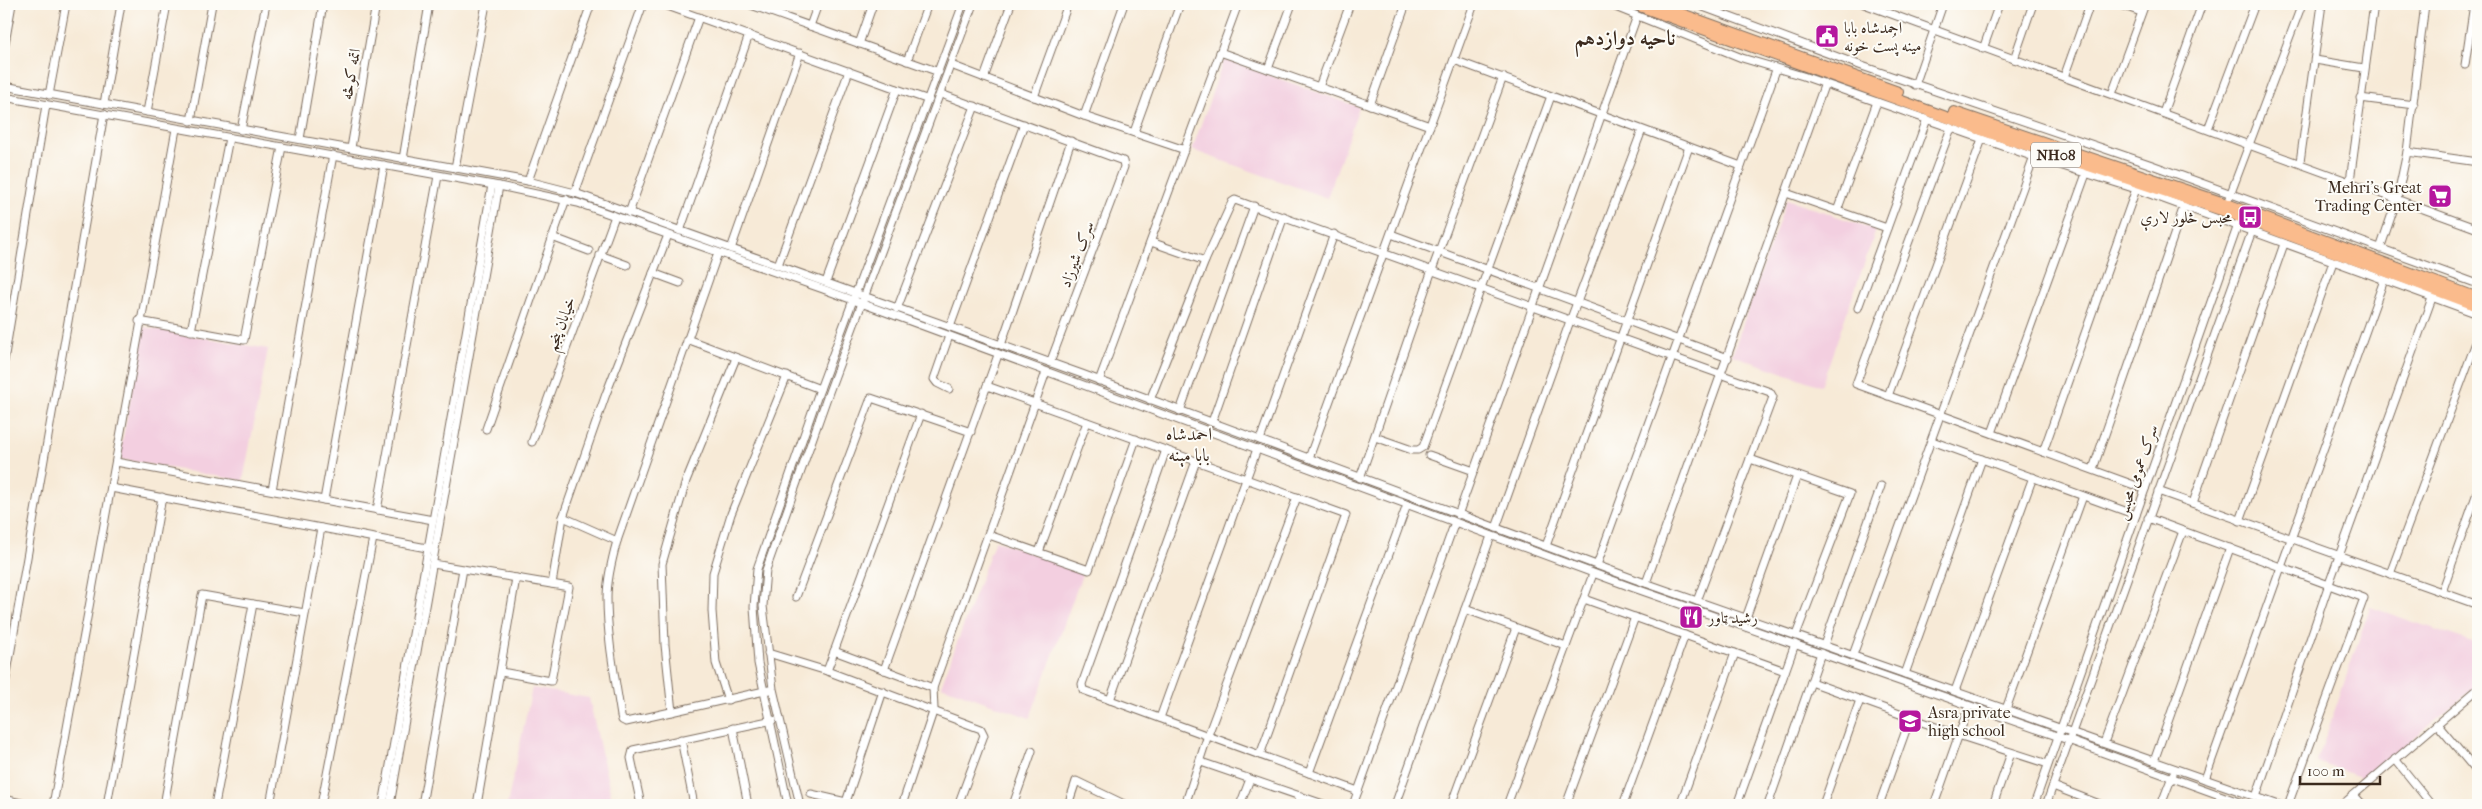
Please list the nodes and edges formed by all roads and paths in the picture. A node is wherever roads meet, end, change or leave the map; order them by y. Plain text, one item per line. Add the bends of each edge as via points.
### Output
1 (12, 4) edge
2 (66, 4) edge
3 (121, 4) edge
4 (167, 4) edge
5 (212, 4) edge
6 (266, 4) edge
7 (323, 4) edge
8 (376, 4) edge
9 (429, 4) edge
10 (486, 4) edge
11 (591, 4) edge
12 (643, 4) edge
13 (662, 4) edge
14 (748, 4) edge
15 (818, 4) edge
16 (873, 4) edge
17 (928, 4) edge
18 (963, 4) edge
19 (973, 4) edge
20 (1011, 4) edge
21 (1068, 4) edge
22 (1124, 4) edge
23 (1180, 4) edge
24 (1238, 4) edge
25 (1292, 4) edge
26 (1350, 4) edge
27 (1406, 4) edge
28 (1474, 4) edge
29 (1608, 4) edge
30 (1634, 4) edge
31 (1654, 4) edge
32 (1694, 4) edge
33 (1864, 4) edge
34 (1944, 4) edge
35 (1999, 4) edge
36 (2033, 4) edge
37 (2090, 4) edge
38 (2118, 4) edge
39 (2145, 4) edge
40 (2202, 4) edge
41 (2255, 4) edge
42 (2302, 4) edge
43 (2322, 4) edge
44 (2374, 4) edge
45 (2425, 4) edge
46 (2474, 4) edge
47 (759, 6) edge
48 (1883, 7) edge
49 (2141, 12) junction
50 (1637, 16) junction
51 (699, 17) junction
52 (810, 26) junction
53 (1934, 30) junction
54 (749, 35) junction
55 (859, 44) junction
56 (4, 49) edge
57 (1983, 49) junction
58 (946, 51) junction
59 (1220, 52) junction
60 (800, 53) junction
61 (955, 54) junction
62 (2014, 59) junction
63 (1454, 60) junction
64 (2315, 60) junction
65 (907, 61) junction
66 (951, 65) junction
67 (2465, 65) dead end
68 (2364, 68) junction
69 (1268, 69) junction
70 (1776, 70) junction
71 (849, 71) junction
72 (939, 72) junction
73 (1503, 77) junction
74 (2064, 77) junction
75 (984, 78) junction
76 (1825, 84) junction
77 (1915, 85) junction
78 (4, 86) edge
79 (1318, 87) junction
80 (897, 89) junction
81 (941, 94) junction
82 (2112, 94) junction
83 (49, 95) junction
84 (1551, 96) junction
85 (5, 97) edge
86 (1034, 97) junction
87 (2360, 98) junction
88 (929, 100) junction
89 (1877, 102) junction
90 (104, 104) junction
91 (46, 105) junction
92 (1370, 105) junction
93 (2414, 105) junction
94 (974, 106) junction
95 (4, 109) edge
96 (147, 112) junction
97 (2163, 113) junction
98 (104, 114) junction
99 (1603, 115) junction
100 (1084, 116) junction
101 (1927, 119) junction
102 (191, 121) junction
103 (1024, 124) junction
104 (1430, 126) junction
105 (1951, 128) junction
106 (176, 129) junction
107 (2208, 129) junction
108 (242, 130) junction
109 (1642, 130) junction
110 (1134, 132) junction
111 (229, 138) junction
112 (1982, 138) junction
113 (300, 139) junction
114 (1071, 141) junction
115 (2249, 144) junction
116 (282, 147) junction
117 (1689, 147) junction
118 (351, 148) junction
119 (1185, 150) junction
120 (2407, 152) junction
121 (333, 155) junction
122 (2034, 157) junction
123 (402, 158) junction
124 (2300, 162) junction
125 (2478, 162) edge
126 (384, 165) junction
127 (1741, 166) junction
128 (455, 168) junction
129 (2086, 174) junction
130 (438, 176) junction
131 (528, 181) junction
132 (2350, 181) junction
133 (496, 185) junction
134 (560, 188) junction
135 (2136, 190) junction
136 (575, 193) junction
137 (1786, 193) junction
138 (562, 198) junction
139 (2397, 199) junction
140 (2227, 203) junction
141 (1254, 206) junction
142 (2184, 206) junction
143 (1838, 211) junction
144 (629, 213) junction
145 (615, 216) junction
146 (1284, 216) junction
147 (2239, 222) junction
148 (2253, 227) junction
149 (1887, 228) junction
150 (2478, 229) edge
151 (680, 231) junction
152 (1334, 234) junction
153 (1391, 234) junction
154 (668, 235) junction
155 (552, 237) junction
156 (1151, 242) junction
157 (2284, 244) junction
158 (2380, 249) junction
159 (730, 250) junction
160 (589, 251) dead end
161 (1384, 252) junction
162 (1438, 252) junction
163 (718, 253) junction
164 (600, 255) junction
165 (1205, 261) junction
166 (2333, 262) junction
167 (627, 265) dead end
168 (778, 265) junction
169 (1432, 270) junction
170 (1488, 270) junction
171 (653, 273) junction
172 (2384, 280) junction
173 (826, 282) junction
174 (680, 283) dead end
175 (2478, 284) edge
176 (1480, 288) junction
177 (1541, 289) junction
178 (856, 296) junction
179 (866, 296) junction
180 (2432, 298) junction
181 (2478, 298) edge
182 (1576, 302) junction
183 (863, 303) junction
184 (2478, 306) edge
185 (1534, 308) junction
186 (1858, 308) dead end
187 (897, 309) junction
188 (2478, 314) edge
189 (1570, 320) junction
190 (1628, 321) junction
191 (139, 322) junction
192 (950, 327) junction
193 (191, 331) junction
194 (949, 336) junction
195 (2478, 337) edge
196 (687, 339) junction
197 (1621, 339) junction
198 (1677, 339) junction
199 (1001, 345) junction
200 (998, 355) junction
201 (1671, 356) junction
202 (736, 358) junction
203 (1728, 358) junction
204 (4, 361) edge
205 (1050, 363) junction
206 (1046, 372) junction
207 (1722, 375) junction
208 (787, 376) junction
209 (1099, 381) junction
210 (988, 386) junction
211 (820, 389) junction
212 (949, 389) dead end
213 (1888, 396) junction
214 (1150, 400) junction
215 (1036, 403) junction
216 (1180, 411) junction
217 (920, 414) junction
218 (1942, 415) junction
219 (1087, 422) junction
220 (1212, 422) junction
221 (486, 429) dead end
222 (971, 432) junction
223 (1992, 433) junction
224 (1375, 437) junction
225 (1136, 439) junction
226 (1260, 440) junction
227 (1932, 441) junction
228 (532, 442) dead end
229 (1257, 449) junction
230 (1166, 450) junction
231 (2043, 452) junction
232 (1299, 455) junction
233 (1429, 455) dead end
234 (1309, 458) junction
235 (1750, 459) junction
236 (1982, 459) junction
237 (1196, 461) junction
238 (116, 462) junction
239 (1296, 463) junction
240 (2153, 468) junction
241 (2093, 469) junction
242 (1474, 470) junction
243 (2165, 472) junction
244 (1797, 476) junction
245 (1360, 478) junction
246 (2033, 478) junction
247 (1246, 479) junction
248 (1881, 486) dead end
249 (111, 488) junction
250 (2145, 488) junction
251 (272, 490) junction
252 (2478, 490) edge
253 (2158, 491) junction
254 (2083, 496) junction
255 (162, 497) junction
256 (1297, 497) junction
257 (324, 500) junction
258 (1407, 504) junction
259 (2193, 504) junction
260 (377, 510) junction
261 (1458, 515) junction
262 (2136, 515) junction
263 (563, 517) junction
264 (2148, 518) junction
265 (434, 520) junction
266 (2240, 520) junction
267 (1455, 522) junction
268 (321, 528) junction
269 (1496, 528) junction
270 (2183, 531) junction
271 (989, 534) junction
272 (1491, 536) junction
273 (373, 538) junction
274 (2291, 539) junction
275 (617, 541) junction
276 (1546, 546) junction
277 (2230, 548) junction
278 (432, 549) junction
279 (1039, 552) junction
280 (2340, 556) junction
281 (433, 564) junction
282 (1596, 565) junction
283 (2281, 567) junction
284 (463, 569) junction
285 (1594, 574) junction
286 (2390, 574) junction
287 (516, 578) junction
288 (1646, 583) junction
289 (552, 584) junction
290 (2329, 584) junction
291 (2442, 592) junction
292 (796, 597) dead end
293 (1584, 599) junction
294 (1697, 601) junction
295 (253, 604) junction
296 (2478, 605) edge
297 (1465, 609) junction
298 (305, 613) junction
299 (1635, 617) junction
300 (1746, 618) junction
301 (1516, 628) junction
302 (1684, 635) junction
303 (1796, 636) junction
304 (1795, 644) junction
305 (1824, 645) junction
306 (1566, 646) junction
307 (834, 651) junction
308 (768, 653) junction
309 (1735, 653) junction
310 (1821, 653) junction
311 (1853, 655) junction
312 (884, 670) junction
313 (828, 671) junction
314 (1785, 671) junction
315 (501, 672) junction
316 (1905, 674) junction
317 (1811, 682) junction
318 (933, 688) junction
319 (772, 689) junction
320 (4, 690) edge
321 (764, 691) junction
322 (883, 691) junction
323 (1955, 691) junction
324 (2477, 692) edge
325 (728, 700) junction
326 (1110, 700) junction
327 (1860, 700) junction
328 (1969, 706) junction
329 (934, 709) junction
330 (2006, 709) junction
331 (672, 712) junction
332 (779, 718) junction
333 (1160, 718) junction
334 (1910, 719) junction
335 (770, 720) junction
336 (2437, 724) junction
337 (733, 728) junction
338 (2060, 728) junction
339 (2071, 731) junction
340 (1208, 734) junction
341 (1958, 735) junction
342 (2057, 736) junction
343 (681, 739) junction
344 (2068, 740) junction
345 (2104, 743) junction
346 (1032, 752) dead end
347 (2011, 754) junction
348 (1260, 755) junction
349 (2394, 759) junction
350 (1201, 762) junction
351 (2154, 762) junction
352 (2048, 764) junction
353 (2175, 769) junction
354 (1309, 772) junction
355 (2478, 773) edge
356 (2171, 778) junction
357 (1250, 779) junction
358 (2205, 779) junction
359 (2053, 786) junction
360 (1358, 790) junction
361 (811, 794) dead end
362 (2354, 795) junction
363 (1301, 796) junction
364 (2222, 796) junction
365 (2256, 797) junction
366 (4, 799) edge
367 (846, 804) edge
368 (1396, 804) edge
369 (29, 805) edge
370 (54, 805) edge
371 (107, 805) edge
372 (164, 805) edge
373 (215, 805) edge
374 (270, 805) edge
375 (321, 805) edge
376 (383, 805) edge
377 (390, 805) edge
378 (422, 805) edge
379 (477, 805) edge
380 (641, 805) edge
381 (694, 805) edge
382 (748, 805) edge
383 (788, 805) edge
384 (800, 805) edge
385 (902, 805) edge
386 (958, 805) edge
387 (1013, 805) edge
388 (1068, 805) edge
389 (1126, 805) edge
390 (1185, 805) edge
391 (1240, 805) edge
392 (1297, 805) edge
393 (1326, 805) edge
394 (1353, 805) edge
395 (1406, 805) edge
396 (1451, 805) edge
397 (1508, 805) edge
398 (1566, 805) edge
399 (1623, 805) edge
400 (1680, 805) edge
401 (1737, 805) edge
402 (1768, 805) edge
403 (1823, 805) edge
404 (1879, 805) edge
405 (1934, 805) edge
406 (1992, 805) edge
407 (2034, 805) edge
408 (2046, 805) edge
409 (2102, 805) edge
410 (2162, 805) edge
411 (2218, 805) edge
412 (2247, 805) edge
413 (2279, 805) edge
414 (2288, 805) edge
415 (2342, 805) edge
416 (2363, 805) edge
417 (2432, 805) edge

1 - 56 street
2 - 83 street
3 - 90 street
4 - 96 street
5 - 102 street
6 - 108 street
7 - 113 street
8 - 118 street, اتمه کوڅه
9 - 123 street
10 - 128 street
11 - 131 street
12 - 136 street
13 - 51 street
14 - 47 street
15 - 52 street
16 - 55 street
17 - 65 street
18 - 58 street
19 - 61 street
20 - 75 street
21 - 86 street
22 - 100 street
23 - 110 street
24 - 59 street
25 - 69 street
26 - 79 street
27 - 92 street
28 - 63 street
29 - 50 street
30 - 140 highway, NH08 via 1990,133
31 - 140 highway, NH08 via 1975,120
32 - 77 street
33 - 48 street
34 - 53 street
35 - 57 street
36 - 62 street
37 - 74 street
38 - 49 street
39 - 49 street
40 - 97 street
41 - 107 street
42 - 115 street
43 - 64 street
44 - 68 street
45 - 93 street
46 - 67 street
47 - 52 street
48 - 53 street
49 - 82 street
50 - 70 street
50 - 99 street
51 - 54 street
51 - 144 street
52 - 55 street
53 - 57 street
53 - 77 street
54 - 60 street
54 - 151 street
55 - 65 street
57 - 62 street
58 - 61 street
58 - 72 street
59 - 69 street
59 - 119 street
60 - 71 street
60 - 159 street
61 - 66 street
62 - 74 street
63 - 73 street
63 - 104 street
64 - 68 street
64 - 124 street
65 - 72 street
66 - 75 street
66 - 81 street
68 - 87 street
69 - 79 street
70 - 76 street
70 - 127 street
71 - 80 street
71 - 168 street
72 - 88 street
73 - 84 street
73 - 162 street
74 - 82 street
75 - 86 street
76 - 89 street
76 - 137 street
77 - 140 street via 2152,165
78 - 83 street
79 - 92 street
80 - 88 street
80 - 173 street
81 - 94 street
81 - 179 street
82 - 97 street
83 - 90 street
84 - 99 street
84 - 170 street
85 - 91 street
85 - 95 street
86 - 100 street
87 - 93 street
87 - 132 street
88 - 178 street
89 - 101 street
89 - 143 street
90 - 96 street
91 - 98 street
91 - 204 street
92 - 104 street
93 - 120 street
94 - 103 street
94 - 187 street
96 - 102 street
97 - 107 street
98 - 106 street
98 - 320 street
99 - 109 street
99 - 177 street
100 - 110 street
101 - 105 street
101 - 149 street
102 - 108 street
103 - 114 street
103 - 192 street
104 - 153 street
105 - 112 street
105 - 213 street via 1856,384
106 - 111 street
106 - 191 street
107 - 115 street
108 - 113 street
109 - 117 street
109 - 182 street
110 - 119 street
111 - 116 street
111 - 193 street
112 - 122 street
112 - 213 street
113 - 118 street
114 - 199 street
114 - 205 street, سرک شیرزاد via 1116,157 1123,161 1124,167
115 - 124 street
115 - 140 street
116 - 121 street
116 - 193 street via 244,340
117 - 127 street
117 - 190 street
118 - 123 street
119 - 156 street
120 - 125 street
120 - 139 street
121 - 126 street
121 - 251 street
122 - 129 street
122 - 218 street
123 - 128 street
124 - 132 street
126 - 130 street
126 - 257 street
127 - 198 street
128 - 131 street
129 - 135 street
129 - 223 street
130 - 133 street
130 - 260 street
131 - 134 street
132 - 139 street
133 - 138 street
133 - 265 street
133 - 278 street
134 - 136 street
134 - 138 street
135 - 142 street
135 - 231 street
136 - 144 street
137 - 143 street
137 - 203 street
138 - 145 street
138 - 155 street
139 - 150 street
139 - 158 street
140 - 147 highway, NH08
140 - 158 street
140 - 181 highway, NH08
141 - 146 street
141 - 165 street via 1235,200 1232,202
141 - 216 street
142 - 147 street
142 - 241 street
143 - 149 street
144 - 151 street
145 - 154 street
145 - 164 street, خیابان پنجم
146 - 152 street
146 - 220 street
147 - 148 highway, NH08
147 - 240 street, سرک عمومی محبس
148 - 157 street
148 - 184 highway, NH08
148 - 243 street, سرک عمومی محبس
149 - 186 street
151 - 159 street
152 - 161 street
152 - 226 street
153 - 161 street
153 - 162 street
154 - 163 street
154 - 171 street
155 - 160 street
155 - 221 street
156 - 165 street
156 - 209 street
157 - 166 street
157 - 259 street
158 - 175 street
159 - 168 street
161 - 169 street
161 - 234 street
162 - 169 street
162 - 170 street
163 - 178 street
163 - 196 street
164 - 167 street
164 - 228 street, خیابان پنجم
165 - 214 street
166 - 172 street
166 - 266 street
168 - 173 street
169 - 176 street
169 - 224 street
170 - 176 street
170 - 177 street
171 - 174 street
171 - 263 street
172 - 180 street
172 - 274 street
173 - 178 street
176 - 185 street
176 - 224 street via 1422,447 1412,450
177 - 182 street
177 - 185 street
178 - 179 street
178 - 183 street
178 - 211 street
179 - 183 street
179 - 187 street
180 - 188 street
180 - 280 street
182 - 189 street
182 - 190 street
183 - 194 street
183 - 308 street via 769,558 763,587
185 - 189 street
185 - 242 street
187 - 192 street
189 - 197 street
189 - 269 street
190 - 197 street
190 - 198 street
191 - 193 street
191 - 238 street
192 - 199 street
194 - 200 street
194 - 212 street via 934,379
195 - 286 street
196 - 202 street
196 - 275 street
197 - 201 street
197 - 276 street
198 - 201 street
198 - 203 street
199 - 205 street
200 - 206 street
200 - 210 street
201 - 207 street
201 - 282 street
202 - 208 street
202 - 331 street via 686,481 662,564
203 - 207 street
205 - 209 street
206 - 215 street
206 - 229 street
207 - 235 street via 1772,394
207 - 288 street
208 - 211 street
208 - 325 street via 731,514 713,573 716,663
209 - 214 street
210 - 215 street
210 - 222 street
211 - 321 street via 757,569 754,607 758,663
213 - 218 street
214 - 216 street
215 - 219 street
215 - 271 street
216 - 220 street
217 - 222 street
217 - 292 street via 870,398
217 - 307 street
218 - 223 street
218 - 227 street
219 - 225 street
219 - 279 street
220 - 226 street
222 - 312 street
223 - 231 street
224 - 245 street
225 - 230 street
225 - 279 street via 1089,570
226 - 232 street
227 - 236 street
227 - 311 street
229 - 239 street
229 - 247 street
230 - 237 street
230 - 326 street via 1082,684 1083,690
231 - 241 street
232 - 234 street
232 - 239 street
233 - 242 street
234 - 245 street
235 - 244 street
235 - 294 street
236 - 246 street
236 - 316 street
237 - 247 street
237 - 326 street
238 - 249 street
238 - 251 street
239 - 258 street
240 - 243 street
240 - 250 street, سرک عمومی محبس
241 - 250 street
242 - 261 street
243 - 253 street, سرک عمومی محبس
244 - 300 street
244 - 303 street via 1850,494
245 - 261 street
246 - 254 street
246 - 323 street
247 - 256 street
247 - 333 street
248 - 305 street
249 - 255 street
249 - 370 street
250 - 262 street, سرک عمومی محبس
251 - 257 street
252 - 291 street
253 - 259 street
253 - 264 street, سرک عمومی محبس
254 - 262 street
254 - 330 street
255 - 268 street
255 - 371 street
256 - 340 street
256 - 348 street via 1346,515
257 - 260 street
258 - 267 street
258 - 354 street
259 - 266 street
260 - 265 street
261 - 269 street
262 - 338 street, سرک عمومی محبس
263 - 275 street
263 - 289 street
264 - 270 street
264 - 339 street, سرک عمومی محبس
265 - 278 street
266 - 274 street
267 - 272 street
267 - 360 street
268 - 273 street
268 - 298 street
269 - 276 street
270 - 277 street
270 - 345 street
271 - 279 street
271 - 318 street
272 - 285 street
272 - 297 street
273 - 278 street
273 - 375 street
274 - 280 street
274 - 283 street
275 - 331 street via 607,597 609,636 622,720 626,722
276 - 282 street
277 - 283 street
277 - 351 street
278 - 281 street
278 - 376 street
280 - 286 street
280 - 290 street
281 - 284 street
281 - 377 street
282 - 288 street
283 - 290 street
283 - 358 street
284 - 287 street
284 - 378 street
285 - 293 street
285 - 304 street
286 - 291 street
287 - 289 street
287 - 315 street
288 - 294 street
289 - 315 street via 569,587 570,591 550,681
290 - 365 street
290 - 414 street via 2364,600
291 - 296 street
293 - 299 street
293 - 306 street
294 - 300 street
295 - 298 street
295 - 372 street via 205,595 201,598
295 - 373 street
297 - 301 street
297 - 368 street
298 - 374 street
299 - 302 street
299 - 398 street
300 - 303 street
301 - 306 street
301 - 396 street
302 - 309 street
302 - 399 street
303 - 305 street
304 - 310 street
304 - 314 street
305 - 311 street
306 - 397 street
307 - 312 street
307 - 313 street
308 - 313 street
308 - 319 street
309 - 314 street
309 - 400 street
310 - 317 street
310 - 328 street
311 - 316 street
312 - 318 street
313 - 322 street
314 - 401 street
315 - 379 street
316 - 323 street
317 - 327 street
317 - 402 street
318 - 329 street
319 - 321 street
319 - 332 street
321 - 325 street
321 - 335 street
322 - 329 street
322 - 367 street
323 - 330 street
324 - 336 street
325 - 331 street
326 - 333 street
327 - 334 street
327 - 403 street
328 - 341 street
328 - 342 street
329 - 385 street
329 - 386 street via 984,732
330 - 338 street
332 - 335 street
332 - 384 street
333 - 340 street
334 - 341 street
334 - 404 street
335 - 337 street
335 - 383 street
336 - 349 street
336 - 355 street
337 - 343 street
337 - 382 street
338 - 339 street
338 - 342 street, سرک عمومی محبس
339 - 344 street, سرک عمومی محبس
339 - 345 street
340 - 348 street
340 - 350 street
341 - 347 street
341 - 405 street
342 - 344 street
342 - 352 street, سرک عمومی محبس
343 - 380 street via 631,753
343 - 381 street
344 - 356 street
344 - 359 street, سرک عمومی محبس
345 - 351 street
346 - 387 street
347 - 352 street
347 - 406 street
348 - 354 street
349 - 362 street
349 - 417 street
350 - 357 street
350 - 390 street
351 - 353 street
352 - 407 street, سرک عمومی محبس
353 - 356 street
353 - 358 street
354 - 360 street
356 - 364 street
356 - 410 street
357 - 363 street
357 - 391 street
358 - 365 street
359 - 408 street, سرک عمومی محبس
359 - 409 street
360 - 394 street
361 - 367 street
362 - 415 street
362 - 416 street
363 - 392 street
363 - 393 street
364 - 411 street
364 - 412 street
365 - 413 street
366 - 369 street
368 - 395 street
388 - 389 street via 1076,781

